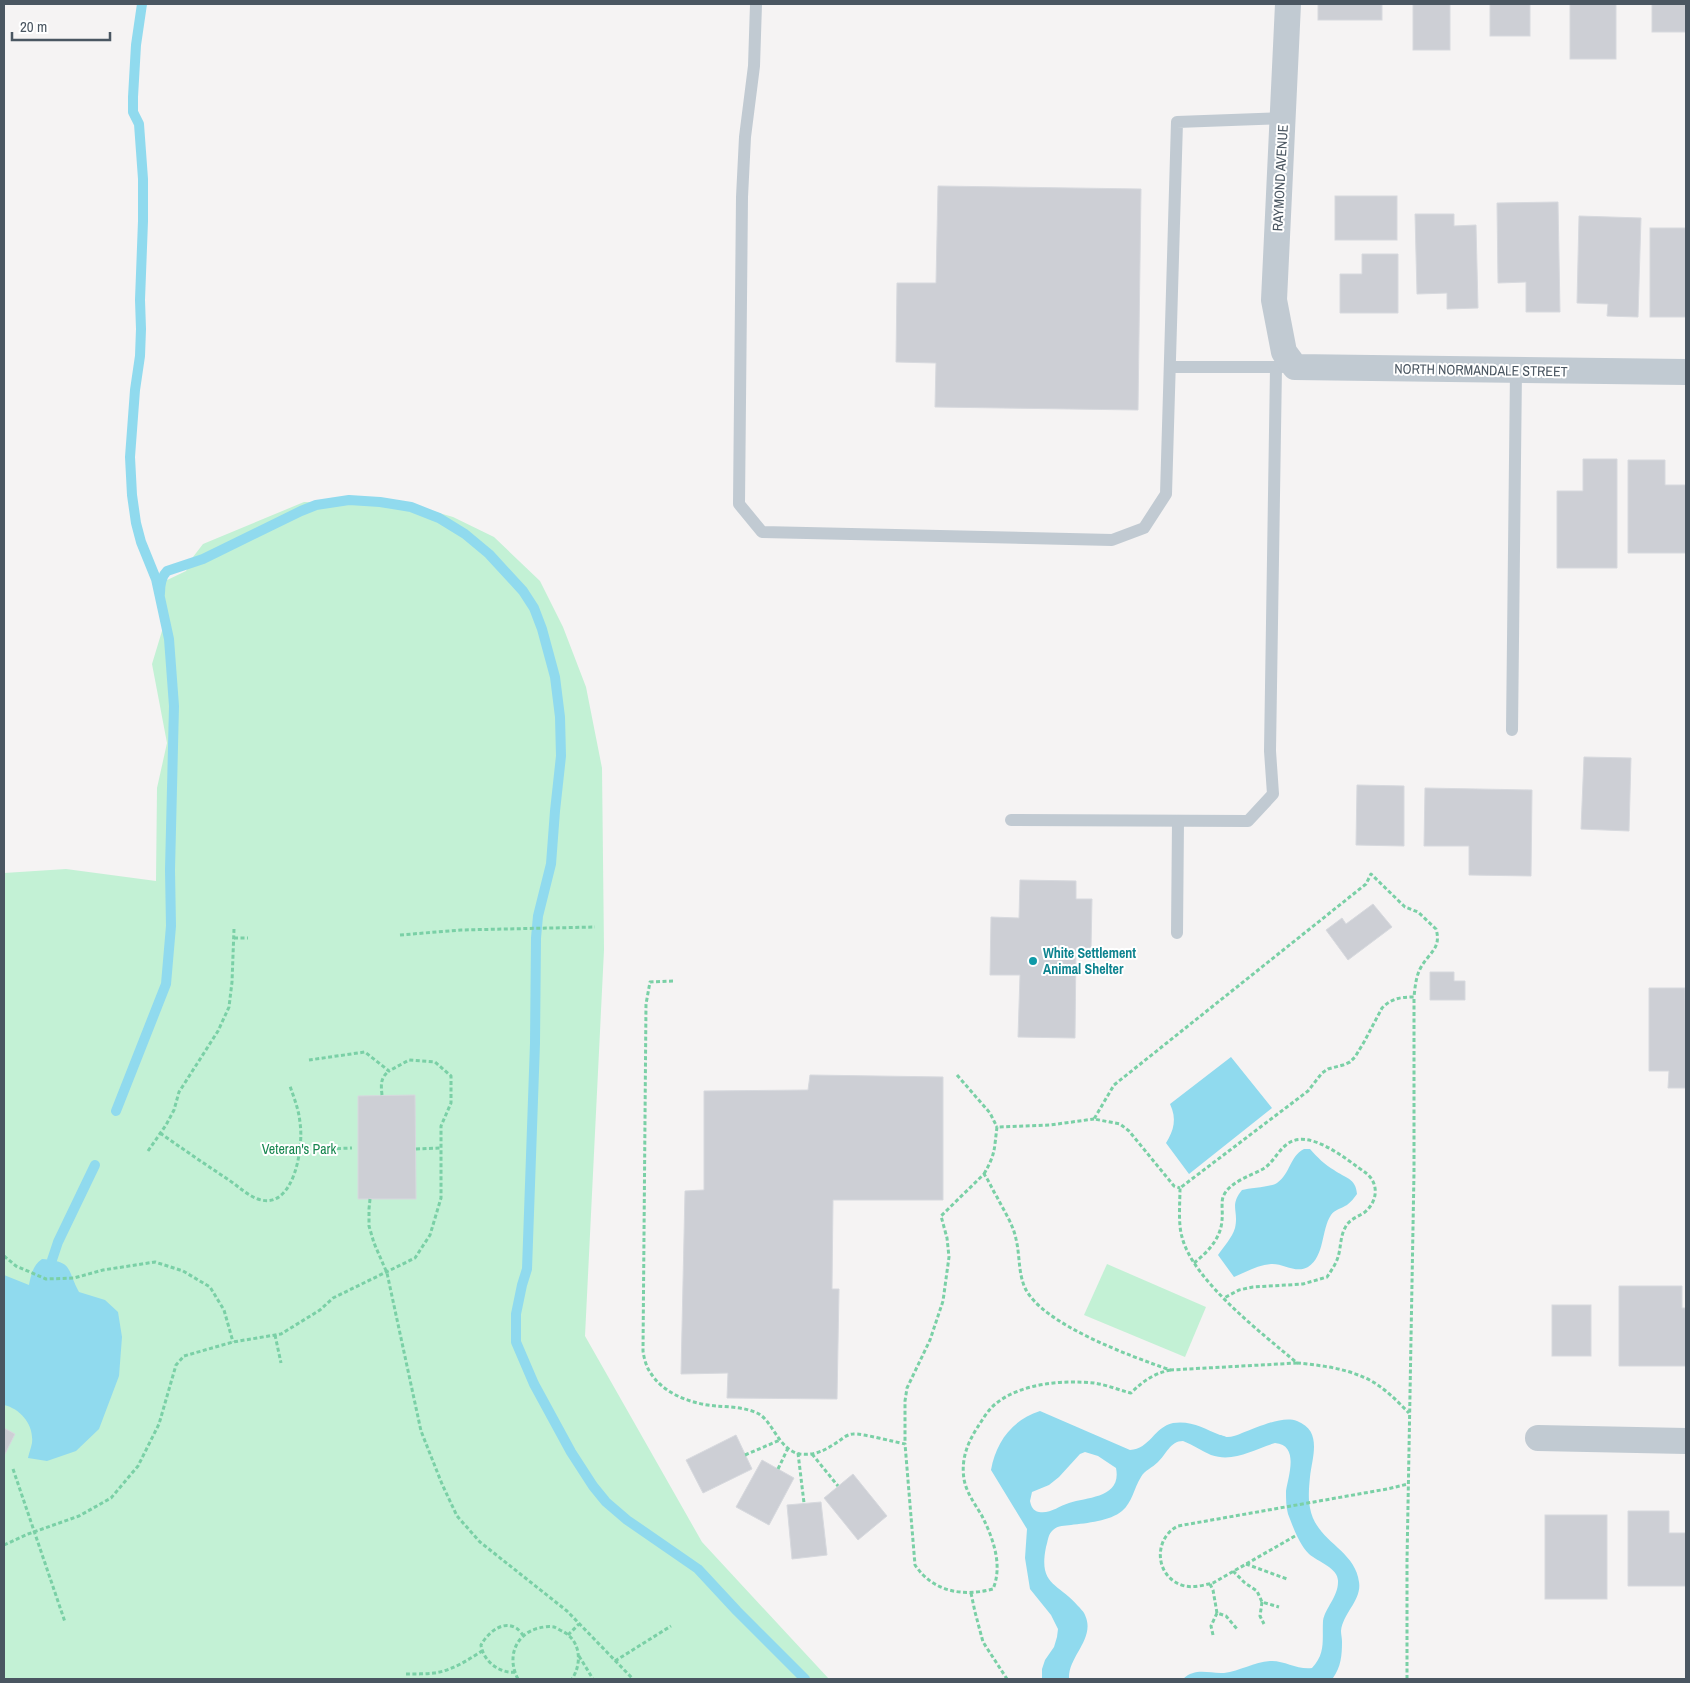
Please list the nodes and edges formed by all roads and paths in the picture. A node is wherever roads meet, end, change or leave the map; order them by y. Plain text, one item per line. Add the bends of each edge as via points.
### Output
1 (756, 4) edge
2 (1288, 4) edge
3 (1283, 118) junction
4 (1285, 362) junction
5 (1170, 367) junction
6 (1516, 370) junction
7 (1686, 372) edge
8 (1512, 730) dead end
9 (1011, 820) dead end
10 (1178, 821) junction
11 (595, 927) dead end
12 (234, 929) dead end
13 (1177, 933) dead end
14 (400, 935) dead end
15 (234, 938) junction
16 (248, 938) dead end
17 (673, 981) dead end
18 (1414, 997) junction
19 (309, 1060) dead end
20 (388, 1071) junction
21 (957, 1075) dead end
22 (290, 1086) dead end
23 (382, 1095) dead end
24 (1094, 1119) junction
25 (997, 1127) junction
26 (160, 1133) junction
27 (352, 1148) dead end
28 (416, 1148) dead end
29 (441, 1148) junction
30 (324, 1149) dead end
31 (148, 1151) dead end
32 (984, 1174) junction
33 (1180, 1188) junction
34 (370, 1199) dead end
35 (4, 1256) edge
36 (1194, 1262) junction
37 (387, 1272) junction
38 (1224, 1298) junction
39 (275, 1335) junction
40 (233, 1342) junction
41 (281, 1363) dead end
42 (1297, 1363) junction
43 (1170, 1370) junction
44 (1409, 1414) junction
45 (1538, 1438) dead end
46 (780, 1440) junction
47 (1686, 1441) edge
48 (905, 1444) junction
49 (788, 1448) junction
50 (798, 1453) junction
51 (811, 1454) junction
52 (745, 1455) dead end
53 (13, 1469) dead end
54 (778, 1469) dead end
55 (1408, 1484) junction
56 (838, 1486) dead end
57 (804, 1503) dead end
58 (33, 1532) junction
59 (1295, 1536) dead end
60 (4, 1545) edge
61 (1246, 1564) junction
62 (1233, 1571) junction
63 (1287, 1579) dead end
64 (1210, 1584) junction
65 (972, 1593) junction
66 (1262, 1602) junction
67 (1279, 1607) dead end
68 (1217, 1613) junction
69 (65, 1622) dead end
70 (578, 1624) junction
71 (1264, 1624) dead end
72 (671, 1626) dead end
73 (1236, 1629) dead end
74 (524, 1635) junction
75 (568, 1635) junction
76 (1213, 1635) dead end
77 (482, 1651) junction
78 (578, 1655) junction
79 (615, 1661) junction
80 (515, 1672) junction
81 (406, 1674) dead end
82 (518, 1679) edge
83 (572, 1679) edge
84 (593, 1679) edge
85 (633, 1679) edge
86 (1007, 1679) edge
87 (1407, 1679) edge

1 - 5 lane via 742,197 739,504 762,532 1112,540 1144,528 1166,494
2 - 3 street, RAYMOND AVENUE
3 - 4 street, RAYMOND AVENUE via 1274,300
3 - 5 lane via 1177,122
4 - 5 lane
4 - 6 street, NORTH NORMANDALE STREET
4 - 10 lane via 1270,751 1273,794 1248,821
6 - 7 street, NORTH NORMANDALE STREET
6 - 8 lane
9 - 10 lane
10 - 13 lane
11 - 14 path
12 - 15 path
15 - 16 path
15 - 26 path via 229,1007 213,1039 178,1092 170,1117
17 - 46 path via 650,982 646,1004 643,1350 646,1363 656,1381 686,1400 758,1413
18 - 24 path via 1421,967 1437,943 1436,929 1418,912 1406,907 1372,874 1366,884 1114,1085
18 - 33 path via 1397,998 1382,1008 1350,1062 1322,1073 1308,1091
18 - 44 path
19 - 20 path via 365,1052
20 - 23 path via 381,1081
20 - 29 path via 409,1060 435,1062 451,1076 451,1103 441,1126
21 - 25 path via 990,1113
22 - 26 path via 298,1112 301,1139 294,1176 275,1200 263,1201 246,1193
24 - 25 path
24 - 33 path via 1120,1124 1129,1131 1174,1186
25 - 32 path via 996,1148
26 - 31 path
27 - 30 path
28 - 29 path
29 - 37 path via 441,1198 430,1235 415,1258
32 - 43 path via 1013,1231 1021,1277 1035,1303 1046,1313 1081,1332
32 - 48 path via 941,1216 949,1257 943,1301 930,1340 907,1388 904,1401
33 - 36 path via 1182,1237
34 - 37 path via 369,1226
35 - 40 path via 16,1266 46,1279 74,1278 155,1262 183,1271 210,1287 224,1310
36 - 38 path
36 - 38 path via 1208,1252 1217,1238 1222,1226 1223,1197 1229,1189 1270,1165 1287,1144 1298,1138 1325,1146 1375,1182 1376,1195 1371,1204 1343,1230 1338,1257 1327,1277 1304,1284 1253,1287
37 - 39 path via 333,1298 320,1310
37 - 70 path via 421,1431 457,1516 480,1542 567,1611
38 - 42 path
39 - 40 path
39 - 41 path
40 - 58 path via 184,1356 176,1365 159,1424 138,1466 111,1498 79,1516
42 - 43 path
42 - 44 path via 1363,1376 1389,1394
43 - 65 path via 1156,1373 1131,1393 1095,1383 1036,1386 998,1402 982,1419 964,1455 964,1480 995,1549 998,1571 993,1589
44 - 55 path
45 - 47 street
46 - 49 path
46 - 52 path
48 - 51 path via 853,1434 828,1449
48 - 65 path via 915,1565 936,1585 953,1592
49 - 50 path
49 - 54 path
50 - 51 path
50 - 57 path
51 - 56 path
53 - 58 path
55 - 64 path via 1171,1529 1159,1551 1166,1575 1186,1586
55 - 87 path
58 - 60 path
58 - 69 path
59 - 61 path
61 - 62 path
61 - 63 path
62 - 64 path
62 - 66 path via 1257,1591
64 - 68 path
65 - 86 path via 983,1642
66 - 67 path
66 - 71 path via 1260,1616
68 - 73 path via 1226,1616
68 - 76 path via 1211,1626
70 - 75 path
70 - 79 path
72 - 79 path
74 - 75 path via 544,1626 554,1627
74 - 77 path via 512,1626 496,1629 484,1640
74 - 80 path via 512,1656
75 - 78 path via 574,1641
77 - 80 path via 502,1672
77 - 81 path via 443,1671
78 - 83 path
78 - 84 path
79 - 85 path
80 - 82 path

